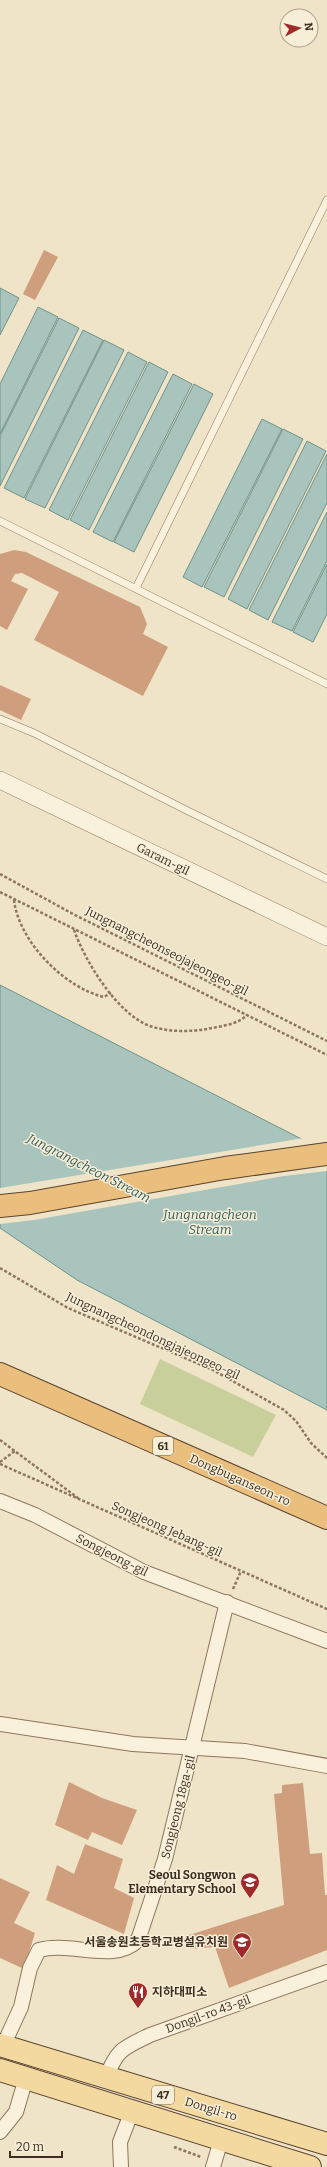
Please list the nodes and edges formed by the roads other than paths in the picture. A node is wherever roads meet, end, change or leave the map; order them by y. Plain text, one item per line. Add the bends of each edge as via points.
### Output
1 (327, 200) edge
2 (0, 520) edge
3 (136, 588) junction
4 (327, 684) edge
5 (0, 719) edge
6 (0, 780) edge
7 (327, 879) edge
8 (327, 937) edge
9 (327, 1154) edge
10 (0, 1206) edge
11 (0, 1374) edge
12 (0, 1501) edge
13 (327, 1518) edge
14 (227, 1602) junction
15 (327, 1642) edge
16 (0, 1724) edge
17 (193, 1747) junction
18 (327, 1766) edge
19 (34, 1959) joint
20 (327, 1972) edge
21 (1, 2045) edge
22 (0, 2070) edge
23 (26, 2078) junction
24 (106, 2078) junction
25 (132, 2111) junction
26 (0, 2132) edge
27 (221, 2140) junction
28 (327, 2144) edge
29 (121, 2167) edge
30 (213, 2167) edge
31 (310, 2167) edge

1 - 3 lane
2 - 3 lane
3 - 4 lane
5 - 7 lane via 34,733
6 - 8 street, Garam-gil
9 - 10 highway via 225,1168 38,1202
11 - 13 highway, Dongbuganseon-ro / 61
12 - 14 street, Songjeong-gil via 35,1515 144,1572
14 - 15 street
14 - 17 street, Songjeong 18ga-gil
16 - 17 street, Songjeong 18ga-gil via 133,1744
17 - 18 street, Songjeong 18ga-gil via 245,1751
17 - 19 street, Songjeong 18ga-gil via 165,1859 138,1940 130,1948 117,1952 52,1946 39,1950
19 - 21 street, Dongil-ro via 21,2008
20 - 24 street, Dongil-ro 43-gil via 150,2035 124,2047 113,2060
21 - 24 main road, Dongil-ro / 47
22 - 23 main road, 47
23 - 25 main road, 47
23 - 26 street via 16,2112
24 - 28 main road, Dongil-ro / 47
25 - 27 main road, 47
25 - 29 street via 120,2142
27 - 30 street
27 - 31 main road, 47

